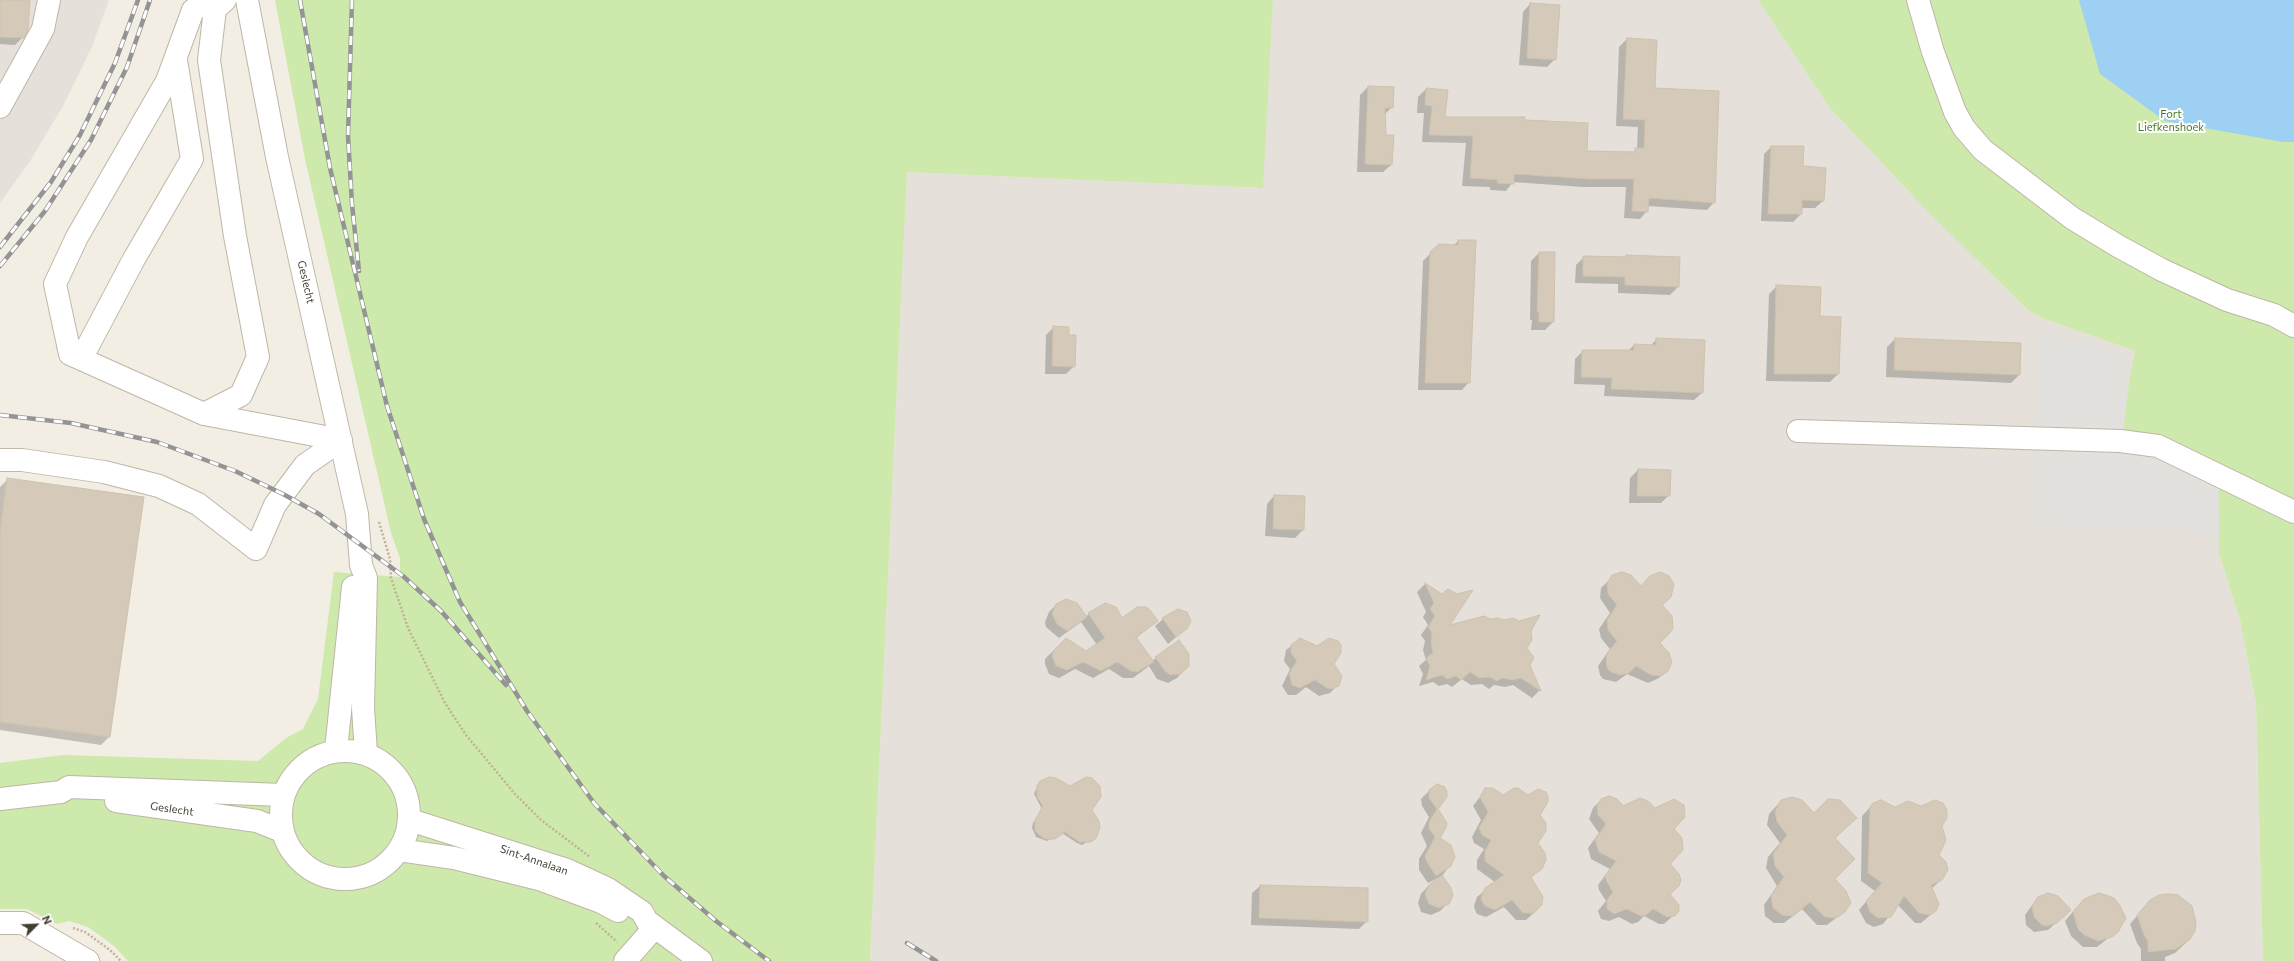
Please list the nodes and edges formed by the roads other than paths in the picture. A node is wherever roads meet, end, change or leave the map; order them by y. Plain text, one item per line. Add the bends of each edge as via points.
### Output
1 (49, 0) edge
2 (211, 0) edge
3 (225, 0) edge
4 (247, 0) edge
5 (1918, 0) edge
6 (175, 58) junction
7 (0, 107) edge
8 (2294, 326) edge
9 (82, 359) junction
10 (204, 414) junction
11 (1798, 431) dead end
12 (341, 440) junction
13 (0, 460) edge
14 (2294, 512) edge
15 (361, 565) junction
16 (336, 750) junction
17 (366, 753) junction
18 (61, 792) junction
19 (283, 796) junction
20 (0, 799) edge
21 (410, 820) junction
22 (282, 831) junction
23 (399, 850) junction
24 (0, 923) edge
25 (651, 924) junction
26 (78, 959) edge
27 (625, 961) edge
28 (701, 961) edge

1 - 7 street via 42,28
2 - 6 street via 193,10
3 - 10 street via 215,9 209,60 234,228 258,356 241,394
4 - 12 street, Geslecht via 273,134
5 - 8 street via 1952,106 1964,128 1983,150 2072,218 2118,246 2227,300 2274,316
6 - 9 street via 192,159 134,259
6 - 9 street via 168,81 77,237 55,284 70,354
9 - 10 street
10 - 12 street
11 - 14 street via 2120,441 2158,446
12 - 13 street via 305,465 275,505 256,549 198,504 159,486 104,472 22,460
12 - 15 street, Geslecht via 356,514
15 - 16 street via 353,579
15 - 17 street, Geslecht via 366,578 363,708
16 - 17 street
16 - 19 street via 318,756 303,766 291,779
17 - 21 street via 385,764 399,779 408,799
18 - 19 street, Geslecht via 69,787
18 - 20 street, Geslecht
18 - 22 street, Geslecht via 67,797 109,800 257,821
19 - 22 street via 280,813
21 - 23 street
21 - 25 street, Sint-Annalaan via 567,870 608,889 642,912
22 - 23 street via 291,851 306,866 324,876 346,880 367,876 385,866
23 - 25 street, Sint-Annalaan via 454,858 539,879 601,902 637,921
24 - 26 street via 24,923
25 - 27 street
25 - 28 street, Sint-Annalaan

